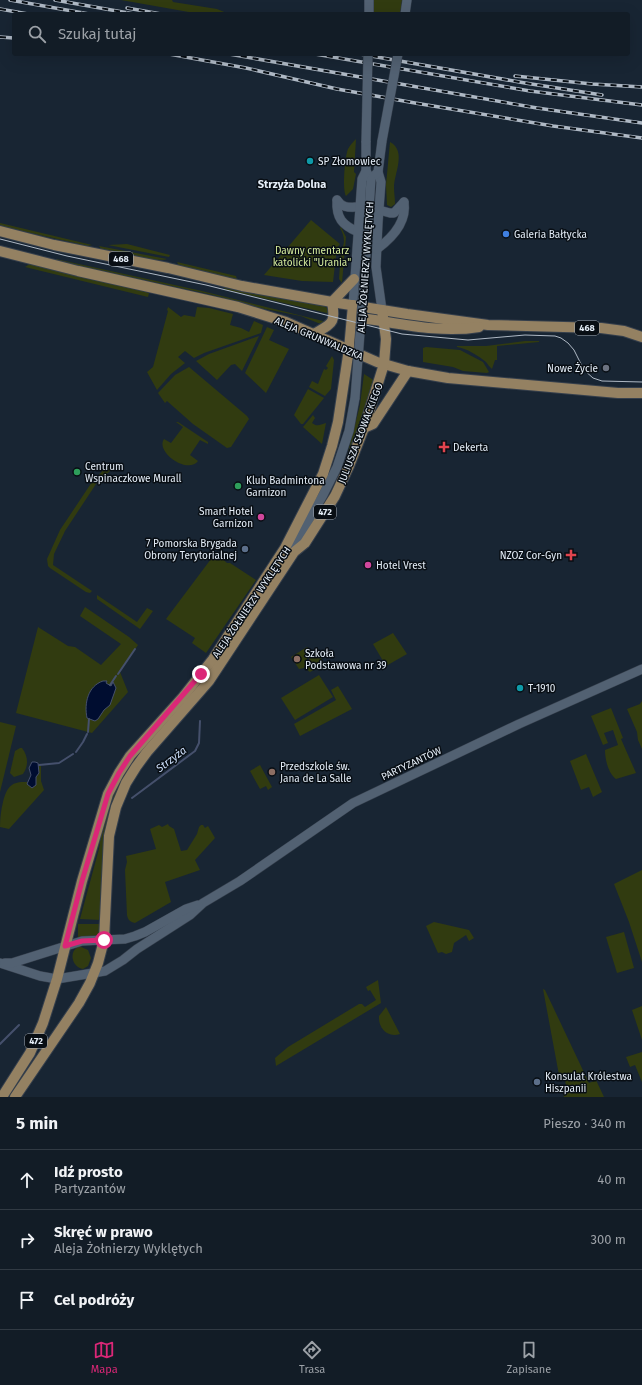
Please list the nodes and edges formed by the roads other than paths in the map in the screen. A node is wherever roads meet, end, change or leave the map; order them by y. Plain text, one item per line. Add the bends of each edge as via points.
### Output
1 (369, 0) edge
2 (407, 0) edge
3 (369, 12) edge
4 (405, 12) edge
5 (368, 56) edge
6 (398, 56) edge
7 (366, 171) junction
8 (378, 172) junction
9 (371, 180) junction
10 (360, 207) junction
11 (379, 210) junction
12 (0, 231) edge
13 (358, 232) junction
14 (376, 249) junction
15 (0, 251) edge
16 (354, 279) junction
17 (332, 302) junction
18 (353, 305) junction
19 (382, 310) junction
20 (352, 317) junction
21 (384, 322) junction
22 (488, 325) junction
23 (314, 334) junction
24 (642, 337) edge
25 (386, 347) junction
26 (349, 349) junction
27 (366, 358) junction
28 (384, 364) junction
29 (408, 371) junction
30 (642, 393) edge
31 (364, 428) junction
32 (290, 550) junction
33 (642, 669) edge
34 (203, 903) junction
35 (104, 940) junction
36 (65, 946) junction
37 (2, 963) edge
38 (95, 973) junction
39 (57, 978) junction
40 (2, 1097) edge
41 (15, 1097) edge

1 - 3 main road
2 - 4 main road
5 - 7 main road, bridge
6 - 8 main road, bridge
7 - 9 main road
7 - 10 main road via 362,179
8 - 9 main road
8 - 11 main road via 381,182
9 - 32 main road, ALEJA ŻOŁNIERZY WYKLĘTYCH, bridge via 355,398 349,431 337,467 321,500
10 - 13 main road
10 - 13 main road via 345,208 337,200 341,220
11 - 14 main road
11 - 14 main road via 394,213 404,202 406,210 404,218 389,240
12 - 17 main road, 468 via 242,286
13 - 16 main road
14 - 19 main road
15 - 23 main road, ALEJA GRUNWALDZKA / 468 via 238,307
16 - 17 main road
16 - 18 main road
17 - 18 main road, 468
17 - 23 main road via 333,321
18 - 19 main road, 468
18 - 20 main road, JULIUSZA SŁOWACKIEGO
19 - 21 main road, JULIUSZA SŁOWACKIEGO
19 - 22 main road, 468
20 - 21 main road
20 - 26 main road, JULIUSZA SŁOWACKIEGO
21 - 22 main road via 465,329
21 - 25 main road, JULIUSZA SŁOWACKIEGO
22 - 24 main road, 468 via 601,328 624,331
23 - 26 main road, ALEJA GRUNWALDZKA / 468
25 - 27 main road
25 - 28 main road, JULIUSZA SŁOWACKIEGO
26 - 27 main road, ALEJA GRUNWALDZKA / 468
26 - 32 main road, JULIUSZA SŁOWACKIEGO / 472 via 330,456
27 - 28 main road, ALEJA GRUNWALDZKA / 468
28 - 29 main road, ALEJA GRUNWALDZKA / 468
28 - 31 main road, JULIUSZA SŁOWACKIEGO / 472
29 - 30 main road, ALEJA GRUNWALDZKA / 468 via 448,378
29 - 31 main road via 373,424
31 - 32 main road, JULIUSZA SŁOWACKIEGO / 472 via 334,496 305,543
32 - 35 main road, ALEJA ŻOŁNIERZY WYKLĘTYCH / 472 via 209,681 147,752 126,783 116,807 109,836
32 - 36 main road, ALEJA ŻOŁNIERZY WYKLĘTYCH / 472 via 201,674 130,756 119,773 108,794 100,819
33 - 34 main road, PARTYZANTÓW via 352,803 240,881
34 - 35 main road, PARTYZANTÓW via 186,909 135,936
34 - 38 main road, PARTYZANTÓW via 190,915 123,960 105,971
35 - 36 main road, PARTYZANTÓW via 82,941
35 - 38 main road, ALEJA ŻOŁNIERZY WYKLĘTYCH / 472
36 - 37 main road, PARTYZANTÓW via 12,963
36 - 39 main road, ALEJA ŻOŁNIERZY WYKLĘTYCH / 472
37 - 39 main road, PARTYZANTÓW via 40,976
38 - 39 main road, PARTYZANTÓW
38 - 41 main road, ALEJA ŻOŁNIERZY WYKLĘTYCH / 472 via 79,1003
39 - 40 main road, ALEJA ŻOŁNIERZY WYKLĘTYCH / 472 via 35,1044

